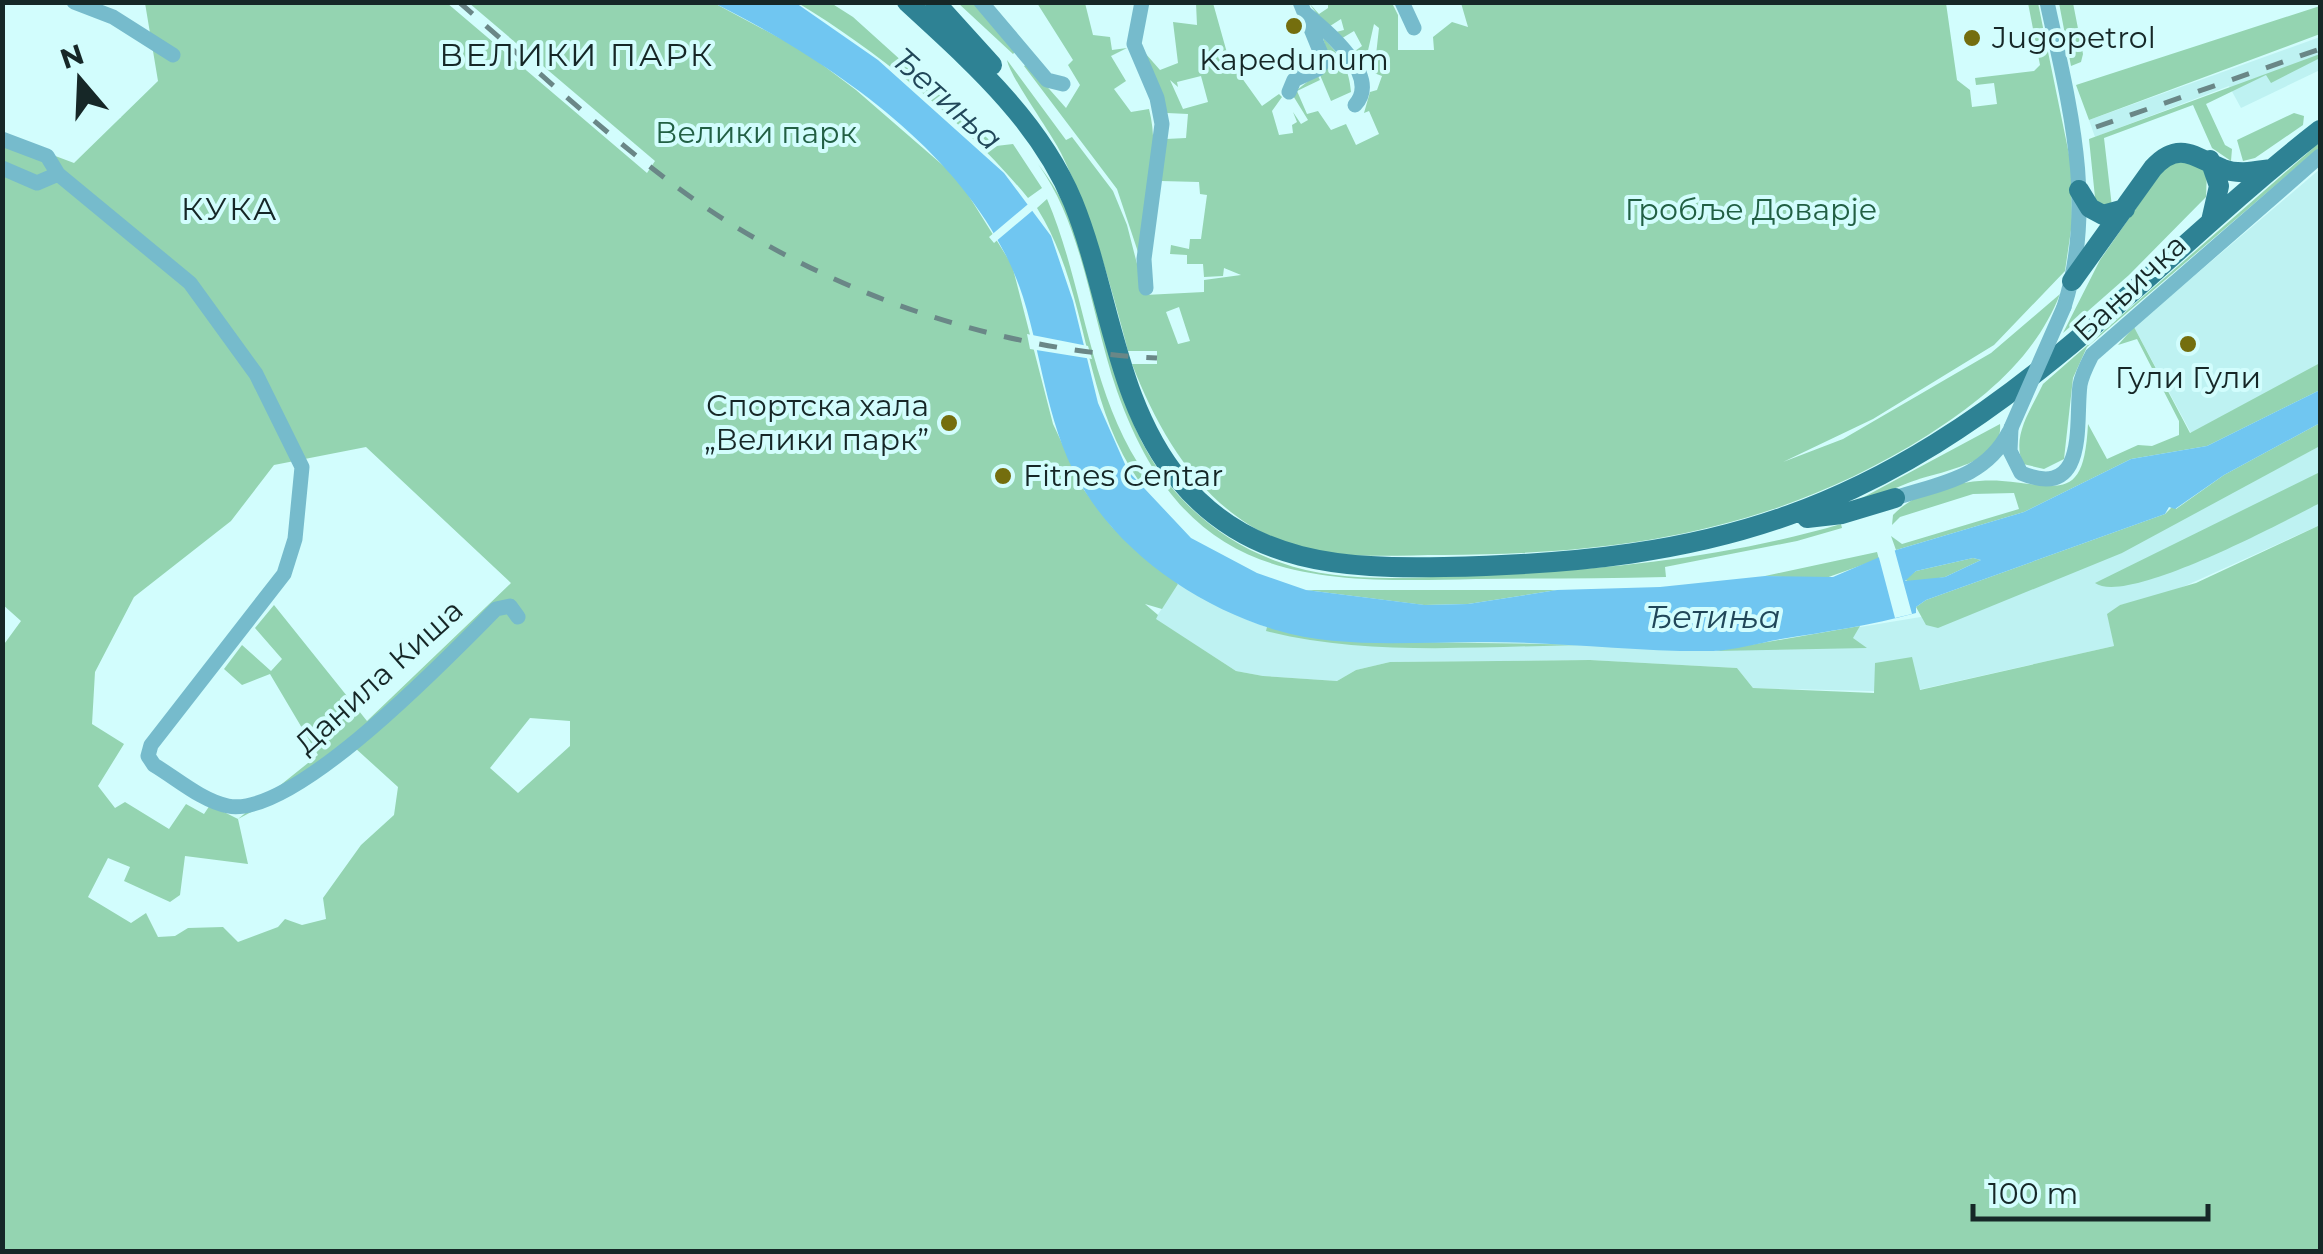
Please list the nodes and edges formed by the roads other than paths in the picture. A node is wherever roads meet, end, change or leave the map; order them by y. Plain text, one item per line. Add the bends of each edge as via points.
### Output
1 (74, 2) edge
2 (935, 2) edge
3 (980, 2) edge
4 (1142, 2) edge
5 (1402, 2) edge
6 (2046, 2) edge
7 (906, 4) edge
8 (1303, 8) edge
9 (1414, 28) dead end
10 (173, 54) dead end
11 (1064, 84) dead end
12 (1289, 92) dead end
13 (1355, 104) dead end
14 (1026, 122) junction
15 (2320, 130) edge
16 (2, 138) edge
17 (2320, 156) edge
18 (2210, 160) junction
19 (2, 168) edge
20 (2271, 170) junction
21 (58, 174) junction
22 (2079, 190) junction
23 (2125, 209) junction
24 (2211, 222) junction
25 (2072, 281) junction
26 (1146, 288) dead end
27 (2011, 428) junction
28 (1977, 472) junction
29 (2021, 473) junction
30 (1895, 498) joint
31 (1780, 521) junction
32 (518, 617) dead end

1 - 10 street
2 - 14 main road via 1008,86
3 - 11 street via 1046,80
4 - 26 street via 1134,44 1162,124
5 - 9 street
6 - 22 street, Бањичка via 2077,144
7 - 14 main road
8 - 12 street via 1323,63 1294,80
8 - 13 street via 1356,65 1362,88
14 - 31 main road via 1072,201 1150,435 1199,502 1257,542 1297,558 1359,567 1546,564 1658,552
15 - 20 main road
16 - 21 street via 50,159
17 - 29 street, Бањичка via 2092,356 2080,382 2073,464 2049,477
18 - 20 main road via 2233,171
18 - 23 main road via 2186,150 2168,156
18 - 24 main road via 2218,186
19 - 21 street via 42,184
20 - 24 main road
21 - 32 street, Данила Киша via 190,282 256,374 302,467 295,539 284,574 150,745 154,764 230,807 256,803 306,779 363,736 496,609 510,606
22 - 23 main road via 2102,215
22 - 25 street, Бањичка
23 - 25 main road
24 - 31 main road via 1998,403 1877,478
25 - 27 street, Бањичка, bridge
27 - 28 street, Бањичка
27 - 29 street via 2010,451
28 - 29 street
28 - 30 street
30 - 31 main road via 1842,514

